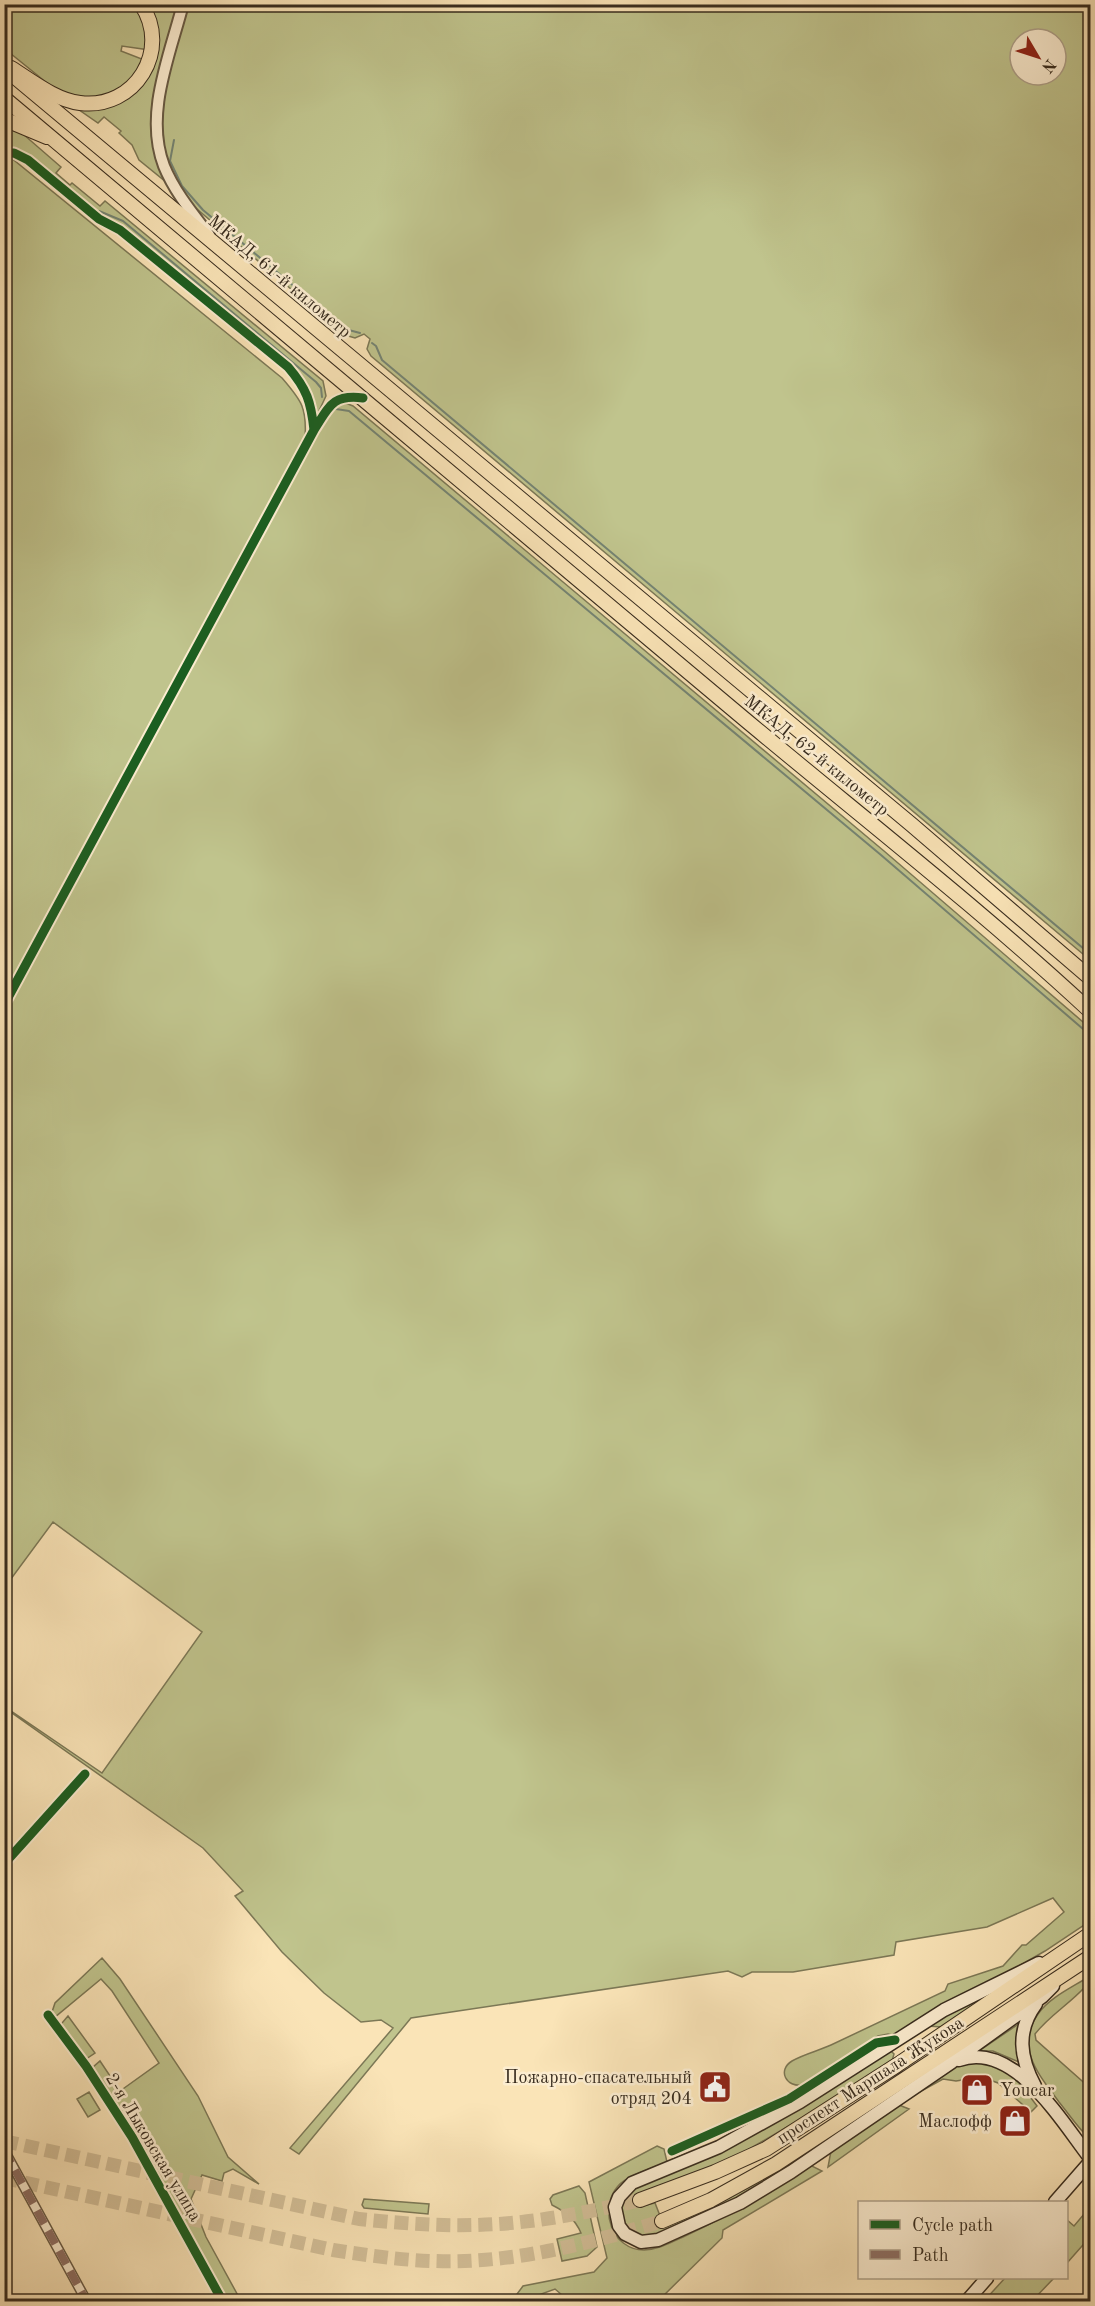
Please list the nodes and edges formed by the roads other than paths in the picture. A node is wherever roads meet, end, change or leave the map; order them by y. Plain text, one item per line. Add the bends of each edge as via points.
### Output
1 (141, 4) edge
2 (183, 4) edge
3 (4, 67) edge
4 (4, 98) edge
5 (4, 119) edge
6 (56, 141) junction
7 (4, 153) edge
8 (234, 261) junction
9 (363, 398) junction
10 (314, 430) junction
11 (533, 511) joint
12 (1090, 978) edge
13 (4, 1005) edge
14 (1090, 1011) edge
15 (85, 1774) dead end
16 (4, 1863) edge
17 (1090, 1934) edge
18 (1064, 1952) junction
19 (1090, 1956) edge
20 (1074, 1967) junction
21 (1042, 1997) junction
22 (48, 2015) dead end
23 (895, 2040) junction
24 (952, 2062) junction
25 (1039, 2092) junction
26 (4, 2150) edge
27 (672, 2151) dead end
28 (1090, 2160) edge
29 (640, 2200) tunnel mouth
30 (1056, 2201) edge
31 (662, 2221) tunnel mouth
32 (985, 2279) edge
33 (87, 2301) edge
34 (223, 2301) edge
35 (966, 2301) edge

1 - 3 main road via 151,23 153,46 147,69 131,89 108,101 84,104 59,98
2 - 8 street via 161,86 159,148 182,198
3 - 8 main road, МКАД, 61-й километр
4 - 6 main road
5 - 6 main road
6 - 9 main road
7 - 10 street via 28,160 288,367 307,393
8 - 11 main road, МКАД, 61-й километр
9 - 10 street via 339,398
9 - 14 main road, МКАД, 62-й километр via 897,844
10 - 13 street
11 - 12 main road, МКАД, 62-й километр
15 - 16 street
17 - 18 main road, проспект Маршала Жукова
18 - 23 main road via 974,1994
18 - 29 main road, проспект Маршала Жукова via 766,2149
19 - 20 main road, проспект Маршала Жукова
20 - 21 main road
20 - 31 main road, проспект Маршала Жукова via 776,2164 711,2200
21 - 24 main road
21 - 25 main road via 1022,2032 1025,2065
22 - 34 street, 2-я Лыковская улица via 132,2136
23 - 24 main road via 800,2102 719,2147 632,2183 615,2207 619,2226 632,2238 649,2242 710,2218 791,2172
23 - 27 street via 876,2043 789,2099
24 - 25 main road via 972,2056 1000,2061
25 - 28 main road
26 - 33 street
28 - 30 main road
32 - 35 main road

